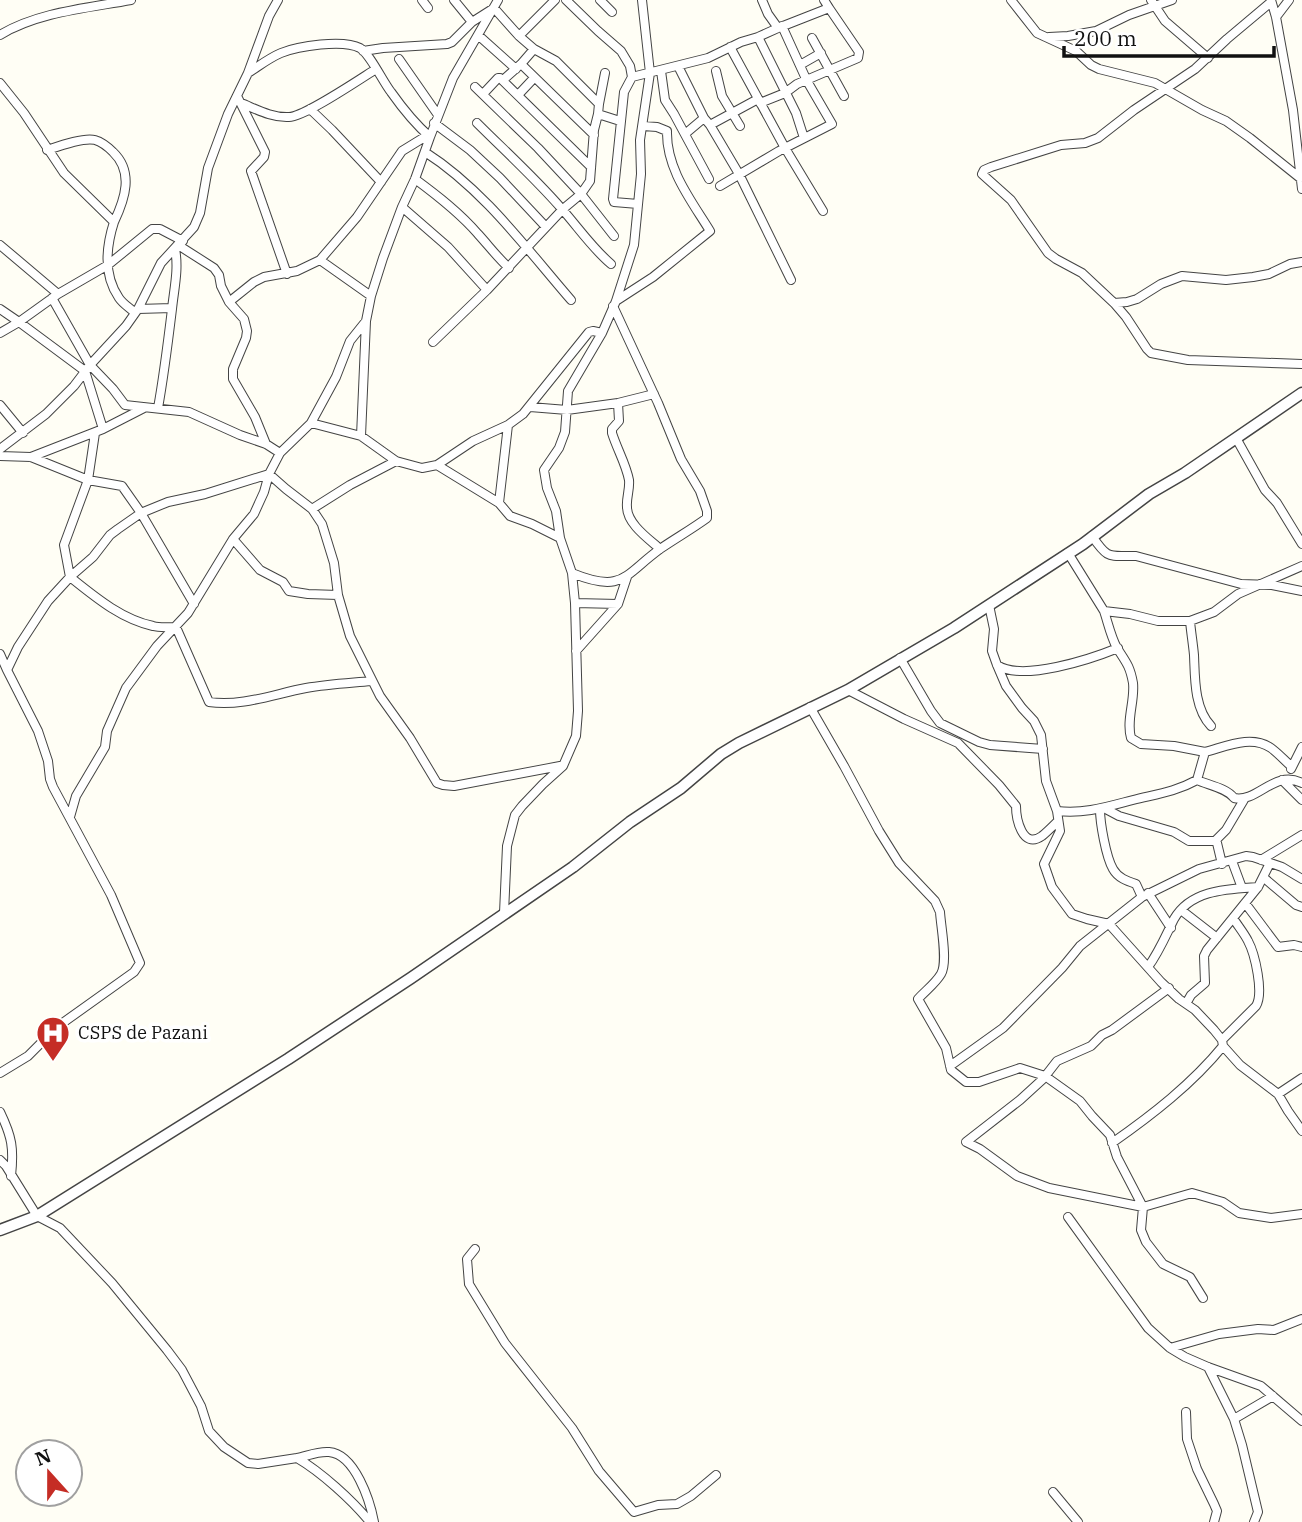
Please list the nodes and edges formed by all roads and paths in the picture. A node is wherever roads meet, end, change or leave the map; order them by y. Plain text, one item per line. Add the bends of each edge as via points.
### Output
1 (131, 0) edge
2 (278, 0) edge
3 (422, 0) edge
4 (454, 0) edge
5 (555, 0) edge
6 (566, 0) edge
7 (600, 0) edge
8 (642, 0) edge
9 (762, 0) edge
10 (1012, 0) edge
11 (1172, 0) edge
12 (1289, 0) edge
13 (1271, 1) edge
14 (1152, 3) edge
15 (496, 4) edge
16 (826, 4) edge
17 (428, 8) dead end
18 (612, 12) dead end
19 (1276, 17) junction
20 (472, 22) junction
21 (780, 27) junction
22 (463, 31) junction
23 (0, 35) edge
24 (519, 36) junction
25 (758, 37) junction
26 (1043, 37) junction
27 (476, 38) junction
28 (812, 38) dead end
29 (730, 47) junction
30 (534, 49) junction
31 (363, 51) junction
32 (821, 53) junction
33 (1208, 58) junction
34 (399, 59) dead end
35 (800, 65) junction
36 (678, 66) junction
37 (519, 67) junction
38 (376, 69) junction
39 (661, 71) junction
40 (831, 71) junction
41 (716, 72) dead end
42 (248, 73) junction
43 (605, 73) dead end
44 (650, 73) junction
45 (632, 77) junction
46 (534, 78) junction
47 (503, 80) junction
48 (807, 81) junction
49 (0, 83) edge
50 (475, 87) dead end
51 (1167, 89) junction
52 (785, 93) junction
53 (482, 94) junction
54 (518, 95) junction
55 (844, 96) dead end
56 (239, 100) junction
57 (759, 101) junction
58 (310, 109) junction
59 (598, 109) junction
60 (732, 113) junction
61 (436, 119) junction
62 (620, 121) junction
63 (707, 122) junction
64 (477, 123) dead end
65 (643, 126) junction
66 (740, 126) dead end
67 (685, 134) junction
68 (594, 135) junction
69 (429, 136) junction
70 (804, 138) junction
71 (785, 148) junction
72 (47, 150) junction
73 (425, 152) junction
74 (591, 167) junction
75 (739, 174) junction
76 (709, 178) dead end
77 (1300, 178) junction
78 (415, 179) junction
79 (381, 182) junction
80 (720, 186) dead end
81 (1302, 189) edge
82 (581, 194) junction
83 (638, 204) junction
84 (402, 207) junction
85 (563, 209) junction
86 (823, 211) dead end
87 (114, 222) junction
88 (546, 227) junction
89 (614, 236) dead end
90 (0, 245) edge
91 (179, 245) junction
92 (526, 248) junction
93 (320, 260) junction
94 (1302, 262) edge
95 (611, 264) dead end
96 (108, 265) junction
97 (509, 268) junction
98 (286, 274) junction
99 (791, 280) dead end
100 (486, 290) junction
101 (55, 296) junction
102 (371, 296) junction
103 (571, 300) dead end
104 (229, 302) junction
105 (1114, 303) junction
106 (614, 304) junction
107 (172, 308) junction
108 (0, 309) edge
109 (137, 311) junction
110 (19, 321) junction
111 (366, 321) junction
112 (602, 332) junction
113 (0, 333) edge
114 (433, 342) dead end
115 (1302, 364) edge
116 (88, 368) junction
117 (1302, 393) edge
118 (654, 394) junction
119 (618, 403) junction
120 (0, 405) edge
121 (146, 407) junction
122 (530, 407) junction
123 (158, 408) junction
124 (567, 410) junction
125 (311, 423) junction
126 (508, 425) junction
127 (99, 431) junction
128 (23, 433) junction
129 (361, 436) junction
130 (1236, 438) junction
131 (266, 444) junction
132 (1, 450) edge
133 (280, 453) junction
134 (32, 457) junction
135 (396, 461) junction
136 (437, 465) junction
137 (270, 474) junction
138 (88, 480) junction
139 (499, 503) junction
140 (312, 509) junction
141 (141, 513) junction
142 (1092, 536) junction
143 (559, 538) junction
144 (233, 539) junction
145 (1302, 544) edge
146 (660, 549) junction
147 (1068, 554) junction
148 (1302, 566) edge
149 (572, 573) junction
150 (70, 577) junction
151 (627, 577) junction
152 (1257, 585) junction
153 (1302, 591) edge
154 (338, 595) junction
155 (575, 603) junction
156 (194, 604) junction
157 (618, 604) junction
158 (989, 605) junction
159 (1104, 611) junction
160 (1190, 621) junction
161 (176, 627) junction
162 (1118, 649) junction
163 (576, 651) junction
164 (0, 654) edge
165 (900, 658) junction
166 (997, 665) junction
167 (8, 670) junction
168 (372, 681) junction
169 (848, 690) junction
170 (810, 708) junction
171 (1211, 726) dead end
172 (1302, 747) edge
173 (1043, 749) junction
174 (1205, 752) junction
175 (564, 766) junction
176 (1292, 767) junction
177 (1197, 779) junction
178 (1285, 779) junction
179 (1302, 783) edge
180 (1245, 798) junction
181 (1302, 800) edge
182 (1102, 808) junction
183 (1057, 811) junction
184 (70, 817) junction
185 (1058, 821) junction
186 (1301, 837) edge
187 (1215, 841) junction
188 (1261, 860) junction
189 (1232, 861) junction
190 (1270, 863) junction
191 (1222, 864) junction
192 (1263, 877) junction
193 (1302, 879) edge
194 (1258, 887) junction
195 (1242, 888) junction
196 (1145, 895) junction
197 (1245, 903) junction
198 (1302, 907) edge
199 (1181, 910) junction
200 (504, 914) junction
201 (1233, 918) junction
202 (1110, 924) junction
203 (1171, 928) junction
204 (1217, 937) junction
205 (1302, 947) edge
206 (1148, 967) junction
207 (1169, 988) junction
208 (1187, 1002) junction
209 (1222, 1043) junction
210 (950, 1066) junction
211 (0, 1073) edge
212 (1045, 1076) junction
213 (1302, 1078) edge
214 (1278, 1094) junction
215 (0, 1112) edge
216 (1302, 1131) edge
217 (1112, 1143) junction
218 (0, 1160) edge
219 (11, 1176) junction
220 (1143, 1207) junction
221 (1302, 1214) edge
222 (37, 1216) junction
223 (1068, 1217) dead end
224 (0, 1230) edge
225 (475, 1249) dead end
226 (1203, 1298) dead end
227 (1302, 1320) edge
228 (1170, 1348) junction
229 (1208, 1367) junction
230 (1273, 1396) junction
231 (1186, 1412) dead end
232 (1234, 1419) junction
233 (1302, 1421) edge
234 (297, 1458) junction
235 (716, 1475) dead end
236 (1053, 1492) dead end
237 (634, 1512) junction
238 (372, 1522) edge
239 (639, 1522) edge
240 (1079, 1522) edge
241 (1214, 1522) edge
242 (1254, 1522) edge

1 - 23 street via 48,16
2 - 42 street
3 - 17 street
4 - 20 street
5 - 24 street
6 - 45 street via 621,51
7 - 18 street
8 - 44 street
9 - 21 street
10 - 26 street
11 - 14 street
12 - 19 street
13 - 19 street
13 - 33 street
14 - 26 street via 1096,31
14 - 33 street via 1165,21
15 - 20 street
15 - 24 street
15 - 27 street
16 - 21 street
16 - 40 street via 859,55
19 - 77 street
20 - 22 street
21 - 25 street
21 - 35 street
22 - 27 street
22 - 31 street via 442,46
24 - 30 street
25 - 29 street
25 - 52 street
26 - 51 street via 1076,51 1099,69
27 - 37 street
27 - 61 street
28 - 32 street
29 - 36 street
29 - 57 street
30 - 37 street
30 - 59 street via 556,61
31 - 38 street
31 - 42 street via 341,43 320,44 280,54
32 - 35 street
32 - 40 street
33 - 51 street
34 - 61 street
35 - 48 street
36 - 39 street
36 - 63 street
37 - 46 street
37 - 47 street
38 - 58 street
38 - 69 street via 410,119
39 - 44 street
39 - 67 street via 665,100
40 - 48 street
40 - 55 street
41 - 60 street
42 - 56 street
43 - 59 street
44 - 45 street
44 - 65 street
45 - 62 street via 624,92
46 - 54 street
46 - 68 street
47 - 53 street via 498,78
47 - 54 street
48 - 52 street
48 - 70 street via 831,124
49 - 72 street
50 - 53 street
51 - 77 street via 1226,121
51 - 105 street via 1098,138 1061,145 982,172 1020,210 1048,253 1082,274
52 - 57 street
52 - 70 street
53 - 82 street
54 - 74 street
56 - 58 street via 279,116 295,117
56 - 91 street via 228,114 208,168 198,220
56 - 98 street via 265,152 251,171
57 - 60 street
57 - 71 street
58 - 79 street
59 - 62 street
59 - 68 street
60 - 63 street
60 - 66 street
61 - 69 street
61 - 88 street
62 - 83 street via 613,199
63 - 67 street
63 - 75 street
64 - 85 street
65 - 83 street
65 - 106 street via 667,131 671,164 710,231
67 - 76 street
68 - 74 street
69 - 73 street
69 - 79 street via 402,151
70 - 71 street
71 - 75 street
71 - 86 street
72 - 87 street via 70,181
72 - 87 street via 95,140 118,156 126,182
73 - 78 street
73 - 92 street via 462,180
74 - 82 street via 590,181
75 - 80 street
75 - 99 street
77 - 81 street
78 - 84 street
78 - 97 street via 444,201
79 - 93 street
82 - 85 street
82 - 89 street
83 - 106 street via 631,256
84 - 100 street via 448,247
84 - 102 street
85 - 88 street
85 - 95 street
87 - 96 street via 107,245
88 - 92 street
90 - 101 street
91 - 96 street via 160,229 152,229
91 - 104 street via 214,268
91 - 107 street
91 - 109 street via 161,263
92 - 97 street
92 - 103 street
93 - 98 street
93 - 102 street
94 - 105 street via 1262,276 1226,280 1182,276 1137,299
96 - 101 street
96 - 109 street via 117,295
97 - 100 street
98 - 104 street via 264,277
100 - 114 street
101 - 110 street
101 - 116 street
102 - 111 street
104 - 131 street via 244,319 247,331 233,379
105 - 115 street via 1156,355
106 - 112 street
106 - 118 street
107 - 109 street
107 - 123 street
108 - 110 street
109 - 116 street
110 - 113 street
110 - 116 street
111 - 125 street via 350,341
111 - 129 street
112 - 122 street via 589,332
112 - 124 street via 568,391
116 - 121 street via 125,405
116 - 127 street
116 - 128 street via 59,402
117 - 130 street
118 - 119 street
118 - 146 street via 707,511 707,518
119 - 124 street
119 - 146 street via 619,421 612,433 629,479 627,510 640,531
120 - 128 street
121 - 123 street
121 - 127 street
122 - 124 street
122 - 126 street
123 - 131 street via 189,412
124 - 143 street via 565,432 544,473
125 - 129 street
125 - 133 street
126 - 136 street
126 - 139 street
127 - 134 street
127 - 138 street
128 - 132 street
129 - 135 street
130 - 142 street
130 - 145 street
131 - 133 street
132 - 134 street
133 - 137 street
134 - 138 street
135 - 136 street via 422,468
135 - 140 street
136 - 139 street
137 - 140 street
137 - 141 street
137 - 144 street via 254,514
138 - 141 street via 122,486
138 - 150 street via 64,545
139 - 143 street via 510,516
140 - 154 street via 327,538
141 - 150 street via 110,536
141 - 156 street
142 - 147 street
142 - 152 street via 1103,553 1136,556
143 - 149 street
144 - 154 street via 260,570 289,591
144 - 156 street
146 - 151 street
147 - 158 street
147 - 159 street
148 - 152 street
149 - 151 street via 605,582
149 - 155 street
150 - 161 street via 126,616 155,627
150 - 167 street via 48,601
151 - 157 street
152 - 153 street
152 - 160 street via 1207,616
154 - 168 street via 350,636
155 - 157 street
155 - 163 street
156 - 161 street
157 - 163 street
158 - 165 street
158 - 166 street
159 - 160 street via 1158,621
159 - 162 street
160 - 171 street via 1195,687
161 - 168 street via 211,702 262,699 306,688
161 - 184 street via 145,660 123,693 105,747 76,796
162 - 166 street via 1041,669 1012,672
162 - 174 street via 1131,671 1131,738 1142,744
163 - 175 street via 576,736
164 - 167 street
165 - 169 street
165 - 173 street via 940,723 990,745
166 - 173 street via 1009,690 1038,727
167 - 184 street via 37,731 53,787
168 - 175 street via 440,784 454,786
169 - 170 street
169 - 185 street via 958,743 1016,806 1024,836 1035,839
170 - 200 street via 721,754 681,788
170 - 210 street via 899,863 938,906 942,972 918,999 946,1048
172 - 176 street
173 - 183 street via 1046,781
174 - 176 street via 1230,744 1258,743 1269,746
174 - 177 street
175 - 200 street via 515,815 507,846
176 - 178 street
177 - 180 street via 1230,792 1234,798
177 - 182 street via 1180,789
178 - 179 street
178 - 180 street
178 - 181 street
180 - 187 street
182 - 183 street
182 - 187 street via 1189,841
182 - 196 street via 1102,833 1112,868
183 - 185 street
184 - 211 street via 120,913 140,963 57,1027 28,1056
185 - 202 street via 1060,831 1044,864 1052,887 1072,914
186 - 188 street
187 - 191 street
188 - 189 street via 1246,856
188 - 190 street
189 - 191 street
189 - 195 street
190 - 192 street
190 - 193 street
191 - 196 street via 1199,869
192 - 194 street
192 - 198 street
194 - 195 street
194 - 197 street
195 - 199 street via 1215,890
196 - 202 street
196 - 203 street
197 - 201 street
197 - 205 street via 1278,947
199 - 203 street
199 - 204 street
200 - 222 street via 288,1059
201 - 204 street
201 - 209 street via 1252,950 1259,1001
202 - 206 street
202 - 210 street via 1080,946 1003,1028
203 - 206 street
204 - 208 street via 1204,956 1205,983
206 - 207 street
207 - 208 street
207 - 212 street via 1091,1046 1057,1061
208 - 209 street
209 - 214 street via 1240,1065
209 - 217 street via 1163,1105
210 - 212 street via 971,1083 1020,1068
212 - 217 street via 1080,1101
212 - 220 street via 966,1142 1017,1176 1049,1188
213 - 214 street
214 - 216 street
215 - 219 street via 12,1141
217 - 220 street
218 - 219 street
219 - 222 street
220 - 221 street via 1192,1194 1223,1202 1239,1213 1271,1218
220 - 226 street via 1141,1230 1146,1242 1163,1264 1190,1277
222 - 224 street
222 - 234 street via 60,1228 167,1350 201,1406 209,1432 224,1447 248,1463
223 - 228 street via 1148,1328
225 - 237 street via 467,1259 469,1284 514,1356
227 - 228 street via 1273,1330 1219,1334
228 - 229 street
229 - 230 street via 1261,1386
229 - 232 street
230 - 232 street
230 - 233 street
231 - 241 street via 1197,1469 1217,1511
232 - 242 street via 1258,1512
234 - 238 street
234 - 238 street via 332,1452 344,1460 367,1494
235 - 237 street via 677,1504
236 - 240 street
237 - 239 street

